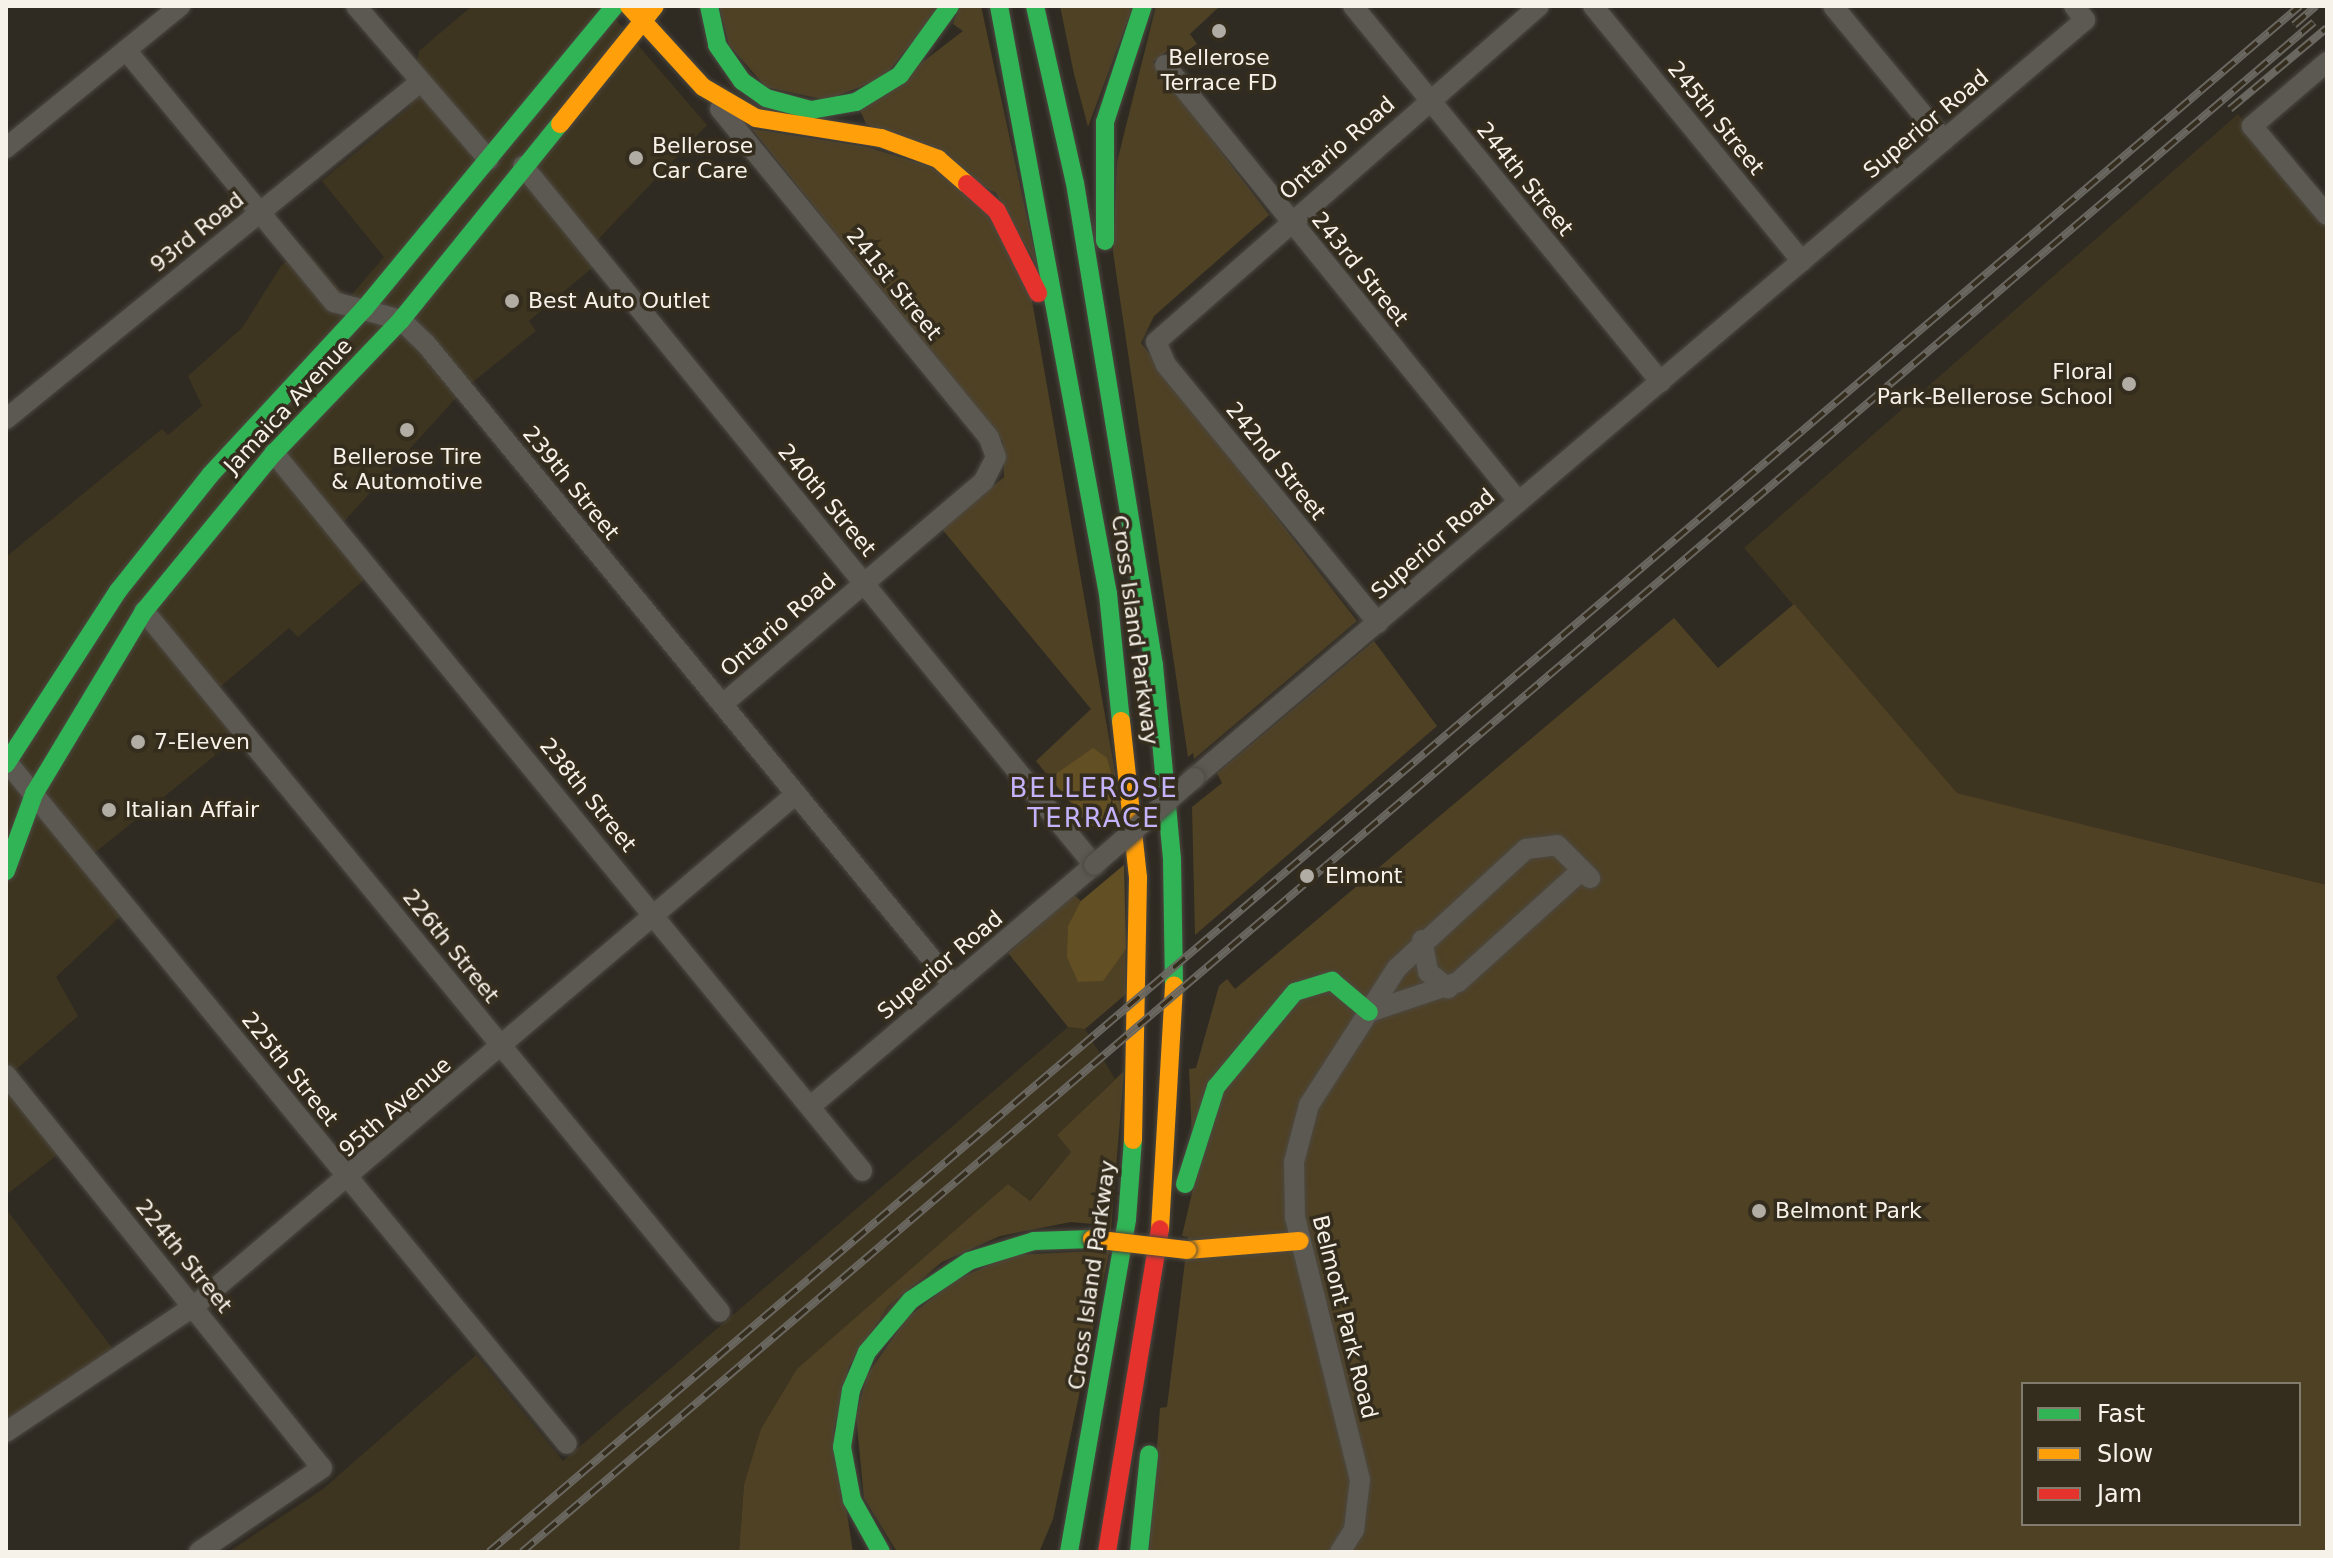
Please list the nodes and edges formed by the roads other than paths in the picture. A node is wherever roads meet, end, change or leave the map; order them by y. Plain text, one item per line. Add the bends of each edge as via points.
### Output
1 (180, 6) edge
2 (356, 6) edge
3 (615, 6) edge
4 (629, 6) edge
5 (709, 6) edge
6 (950, 6) edge
7 (999, 6) edge
8 (1035, 6) edge
9 (1143, 6) edge
10 (1353, 6) edge
11 (1539, 6) edge
12 (1593, 6) edge
13 (1833, 6) edge
14 (650, 13) edge
15 (2080, 13) edge
16 (126, 50) junction
17 (2327, 62) edge
18 (1165, 65) dead end
19 (419, 83) junction
20 (703, 87) junction
21 (1429, 100) junction
22 (1944, 140) junction
23 (6, 148) edge
24 (489, 160) junction
25 (523, 166) junction
26 (259, 213) junction
27 (2327, 215) edge
28 (1289, 221) junction
29 (1802, 261) junction
30 (364, 309) junction
31 (401, 320) junction
32 (1167, 326) joint
33 (1661, 382) junction
34 (1113, 408) junction
35 (6, 419) edge
36 (274, 453) junction
37 (1087, 467) junction
38 (1519, 502) junction
39 (864, 583) junction
40 (144, 611) junction
41 (1378, 623) junction
42 (723, 704) junction
43 (7, 763) edge
44 (34, 794) junction
45 (796, 794) junction
46 (1094, 865) junction
47 (6, 871) edge
48 (656, 915) junction
49 (1422, 940) junction
50 (953, 985) junction
51 (1448, 988) junction
52 (1369, 1012) junction
53 (502, 1047) junction
54 (6, 1075) edge
55 (811, 1106) junction
56 (862, 1171) dead end
57 (349, 1178) junction
58 (1158, 1232) junction
59 (1300, 1241) junction
60 (193, 1307) junction
61 (1151, 1309) junction
62 (720, 1312) dead end
63 (1159, 1381) dead end
64 (1153, 1428) dead end
65 (6, 1432) edge
66 (567, 1444) dead end
67 (1090, 1446) junction
68 (199, 1552) edge
69 (881, 1552) edge
70 (1047, 1552) edge
71 (1069, 1552) edge
72 (1107, 1552) edge
73 (1139, 1552) edge
74 (1340, 1552) edge

1 - 16 street
2 - 19 street
3 - 24 main road, Jamaica Avenue
4 - 14 main road, 241st Street
5 - 6 main road via 717,45 742,81 766,98 811,110 856,102 900,75
7 - 37 main road, Cross Island Parkway
8 - 34 main road, Cross Island Parkway
9 - 34 main road via 1112,89 1103,147
10 - 21 street, 244th Street
11 - 21 street, Ontario Road
12 - 29 street, 245th Street
13 - 22 street
14 - 20 main road, 241st Street
14 - 25 main road, Jamaica Avenue
15 - 22 street, Superior Road
16 - 23 street
16 - 26 street
17 - 27 street via 2252,126
18 - 28 street, 243rd Street
19 - 24 street
19 - 26 street, 93rd Road
20 - 37 main road via 777,124 900,143 938,159 984,196 1029,266
20 - 39 street, 241st Street via 989,438 996,457 984,481
21 - 28 street, Ontario Road
21 - 33 street, 244th Street
22 - 29 street, Superior Road
24 - 30 main road, Jamaica Avenue
25 - 31 main road, Jamaica Avenue
25 - 39 street, 240th Street
26 - 30 street via 334,302
26 - 35 street, 93rd Road
28 - 32 street, Ontario Road
28 - 38 street, 243rd Street
29 - 33 street, Superior Road
30 - 31 street
30 - 43 main road, Jamaica Avenue via 259,418 118,591
31 - 36 main road, Jamaica Avenue
31 - 42 street, 239th Street
32 - 41 street, 242nd Street via 1156,348 1166,365
33 - 38 street, Superior Road
34 - 58 main road, Cross Island Parkway via 1154,665 1172,859 1174,1064
36 - 40 main road, Jamaica Avenue
36 - 48 street, 238th Street
37 - 67 main road, Cross Island Parkway via 1128,750 1140,980 1121,1272
38 - 41 street, Superior Road
39 - 42 street, Ontario Road
39 - 46 street, 240th Street
40 - 44 main road, Jamaica Avenue
40 - 53 street, 226th Street
41 - 46 street, Superior Road, bridge
42 - 45 street, 239th Street
43 - 44 street, 225th Street
44 - 47 main road, Jamaica Avenue
44 - 57 street, 225th Street
45 - 48 street, 95th Avenue
45 - 50 street, 239th Street
46 - 50 street, Superior Road
48 - 53 street, 95th Avenue
48 - 55 street, 238th Street
49 - 51 street via 1428,972
49 - 51 street, Belmont Park Road via 1533,845 1557,845 1586,874
49 - 52 street, Belmont Park Road
50 - 55 street, Superior Road
51 - 52 street, Belmont Park Road
52 - 58 main road via 1323,979 1295,992 1264,1023 1216,1087 1184,1189
52 - 59 street, Belmont Park Road via 1326,1073 1302,1125 1292,1180
53 - 57 street, 95th Avenue
53 - 62 street, 226th Street
54 - 60 street, 224th Street
55 - 56 street, 238th Street
57 - 60 street, 95th Avenue
57 - 66 street, 225th Street
58 - 61 main road, Cross Island Parkway
59 - 69 main road, bridge via 1187,1250 1092,1239 1034,1241 969,1261 911,1300 867,1352 851,1390 842,1447 852,1500
59 - 74 street, Belmont Park Road via 1360,1480 1354,1530
60 - 65 street, 95th Avenue
60 - 68 street, 224th Street via 322,1468
61 - 63 main road
61 - 72 main road, Cross Island Parkway
64 - 73 main road
67 - 70 main road
67 - 71 main road, Cross Island Parkway

